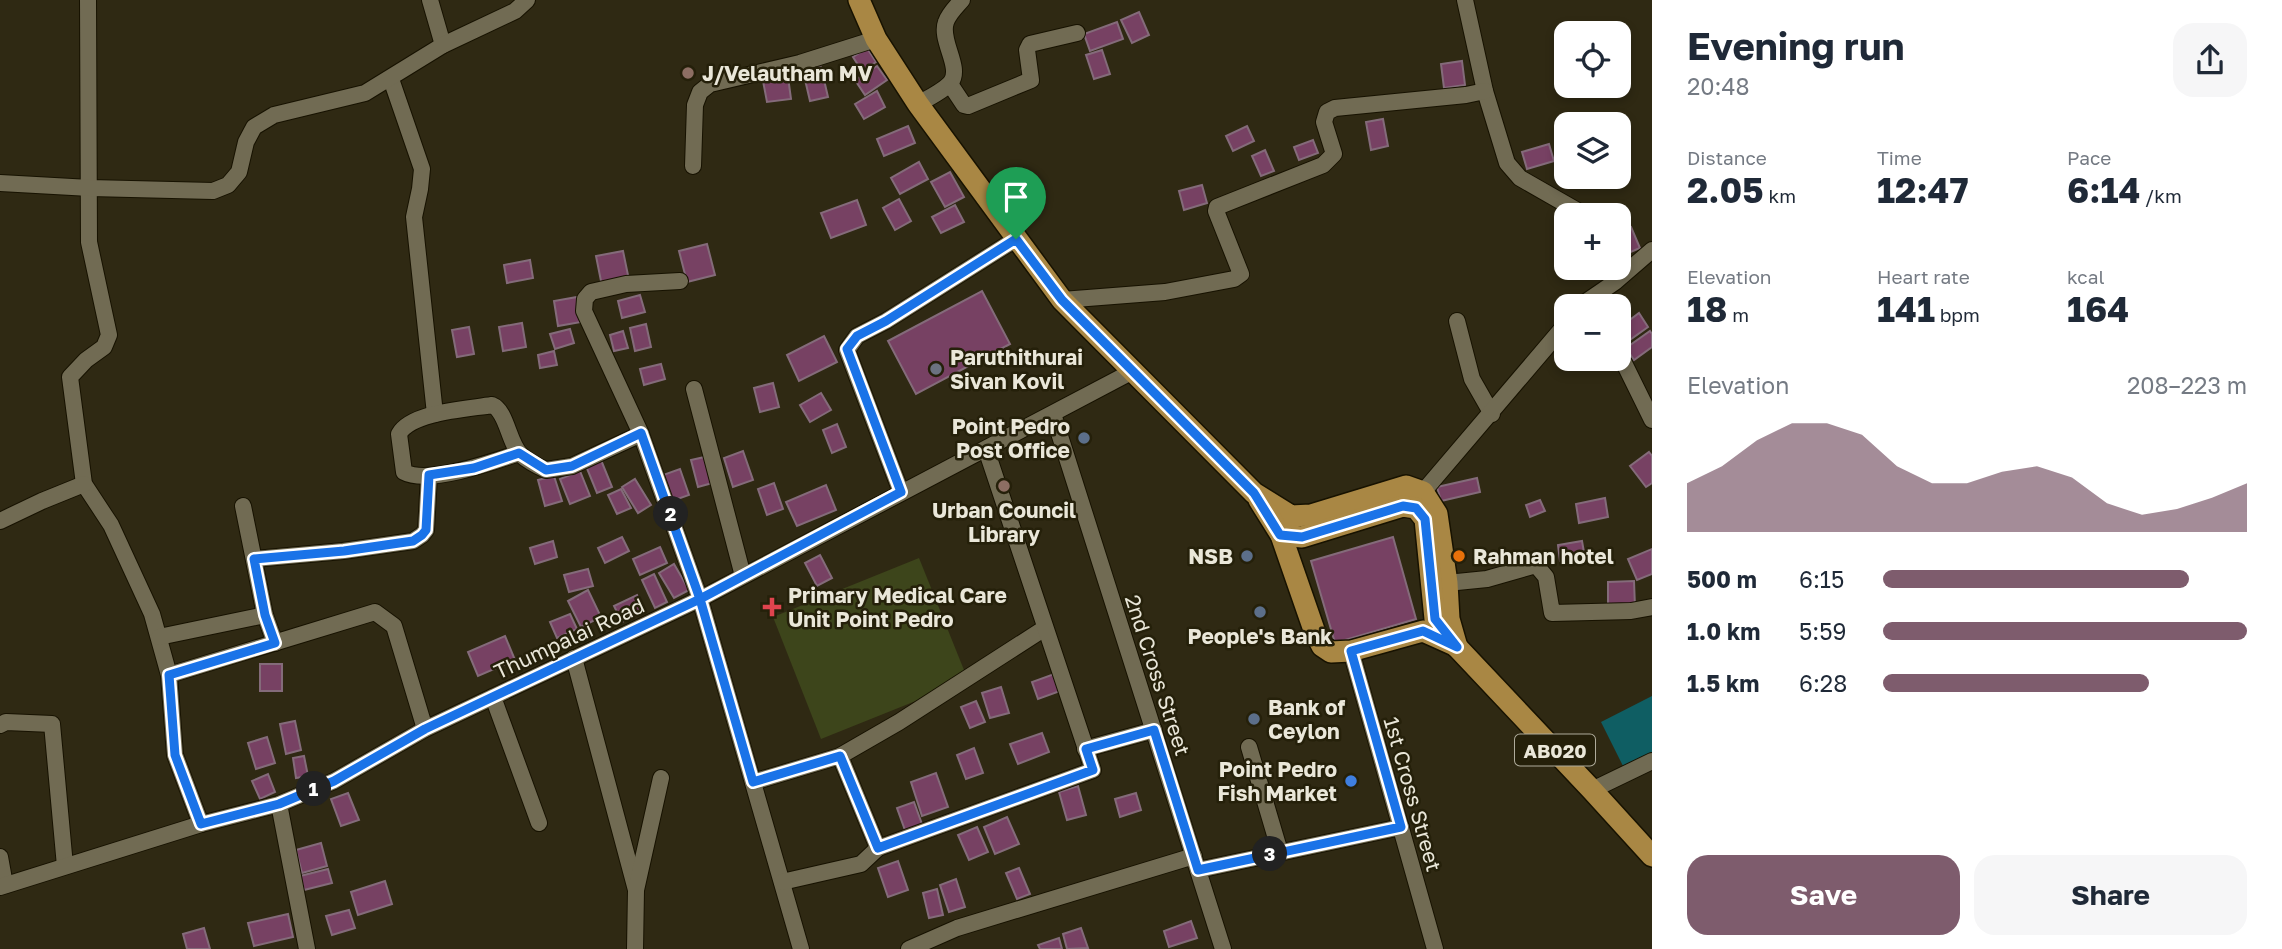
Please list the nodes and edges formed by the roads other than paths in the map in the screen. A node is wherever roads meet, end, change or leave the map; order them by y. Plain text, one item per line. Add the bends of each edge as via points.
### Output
1 (88, 0) edge
2 (430, 0) edge
3 (527, 0) edge
4 (859, 0) edge
5 (962, 0) edge
6 (1465, 0) edge
7 (1077, 33) dead end
8 (876, 39) junction
9 (443, 45) junction
10 (391, 79) junction
11 (950, 84) junction
12 (1485, 91) junction
13 (918, 104) junction
14 (693, 166) dead end
15 (0, 183) edge
16 (90, 188) junction
17 (1564, 203) edge
18 (1016, 239) junction
19 (1652, 250) edge
20 (1631, 263) edge
21 (1607, 280) edge
22 (680, 281) dead end
23 (1592, 294) edge
24 (1062, 300) junction
25 (1457, 321) dead end
26 (1554, 339) edge
27 (1133, 371) junction
28 (1628, 371) edge
29 (694, 389) dead end
30 (435, 414) junction
31 (1053, 414) junction
32 (1492, 414) junction
33 (1652, 420) edge
34 (641, 433) junction
35 (986, 449) junction
36 (519, 453) junction
37 (429, 475) junction
38 (83, 484) junction
39 (901, 492) junction
40 (1423, 492) junction
41 (1254, 493) junction
42 (243, 506) dead end
43 (0, 521) edge
44 (1280, 535) junction
45 (254, 559) junction
46 (743, 576) junction
47 (1447, 583) junction
48 (700, 599) junction
49 (1652, 607) edge
50 (265, 615) junction
51 (1045, 628) junction
52 (159, 637) junction
53 (275, 643) junction
54 (1457, 647) junction
55 (1351, 651) junction
56 (574, 659) junction
57 (169, 675) junction
58 (492, 697) junction
59 (0, 725) edge
60 (425, 729) junction
61 (1154, 730) junction
62 (1249, 747) dead end
63 (1086, 749) junction
64 (840, 756) junction
65 (1652, 761) edge
66 (661, 778) dead end
67 (753, 782) junction
68 (1592, 790) junction
69 (279, 804) junction
70 (539, 822) dead end
71 (201, 824) junction
72 (1401, 827) junction
73 (878, 848) junction
74 (1280, 852) junction
75 (1652, 856) edge
76 (0, 857) edge
77 (1196, 863) junction
78 (65, 866) junction
79 (782, 882) junction
80 (3, 886) edge
81 (636, 890) junction
82 (307, 949) edge
83 (635, 949) edge
84 (801, 949) edge
85 (909, 949) edge
86 (1223, 949) edge
87 (1435, 949) edge

1 - 16 street
2 - 9 street
3 - 9 street via 515,11
4 - 8 main road
5 - 11 street via 944,31 954,69
6 - 12 street
7 - 11 street via 1030,44 1031,80 968,106
8 - 13 main road
8 - 14 street via 710,84 695,105
9 - 10 street
10 - 16 street via 365,93 274,115 254,127 239,172 228,185 213,191
10 - 30 street via 422,169 414,217
11 - 13 street
12 - 17 street via 1507,163 1520,177
12 - 24 street via 1327,112 1324,122 1334,154 1329,161 1217,207 1241,274 1234,279 1165,292
13 - 18 main road
15 - 16 street
16 - 38 street via 89,242 109,335 104,347 70,377
18 - 24 main road
18 - 39 street via 857,336 847,349
19 - 20 street
21 - 23 street
22 - 34 street via 626,284 591,292 586,299 584,312
24 - 27 main road
25 - 32 street via 1472,379
26 - 32 street
27 - 31 street, Thumpalai Road
27 - 41 main road
28 - 33 street
29 - 46 street
30 - 36 street via 497,407
30 - 37 street via 407,424 399,434 404,472
31 - 35 street, Thumpalai Road
31 - 61 street, 2nd Cross Street
32 - 40 street
34 - 36 street via 572,466 546,470
34 - 48 street
35 - 39 street, Thumpalai Road
35 - 51 street
36 - 37 street via 474,468
37 - 45 street via 426,530 413,541
38 - 43 street
38 - 52 street via 111,525
39 - 46 street, Thumpalai Road
40 - 41 main road via 1406,486 1311,515 1291,516
40 - 47 main road, AB020 via 1437,514
41 - 44 main road
42 - 45 street
44 - 54 main road, AB020 via 1302,537 1403,506 1416,508 1425,519 1435,619
44 - 55 main road via 1322,646 1331,652
45 - 50 street
46 - 48 street, Thumpalai Road
47 - 49 street via 1487,579 1536,565 1546,577 1552,613
47 - 54 main road, AB020 via 1449,619
48 - 56 street, Thumpalai Road
48 - 67 street
50 - 52 street
50 - 53 street
51 - 63 street
51 - 64 street
52 - 57 street
53 - 57 street
53 - 60 street via 375,612 394,626
54 - 55 main road, AB020 via 1423,631
54 - 68 main road, AB020
55 - 72 street, 1st Cross Street
56 - 58 street, Thumpalai Road
56 - 81 street
57 - 71 street via 175,755
58 - 60 street, Thumpalai Road
58 - 70 street
59 - 78 street via 52,724
60 - 69 street, Thumpalai Road via 334,781
61 - 63 street
61 - 77 street, 2nd Cross Street
62 - 74 street
63 - 73 street via 1093,770
64 - 67 street
64 - 73 street
65 - 68 street
66 - 81 street
67 - 79 street
68 - 75 main road, AB020
69 - 71 street, Thumpalai Road
69 - 82 street
71 - 78 street, Thumpalai Road
72 - 74 street
72 - 87 street, 1st Cross Street
73 - 79 street via 861,864
74 - 77 street
76 - 80 street
77 - 85 street via 957,928
77 - 86 street, 2nd Cross Street
78 - 80 street, Thumpalai Road
79 - 84 street
81 - 83 street

